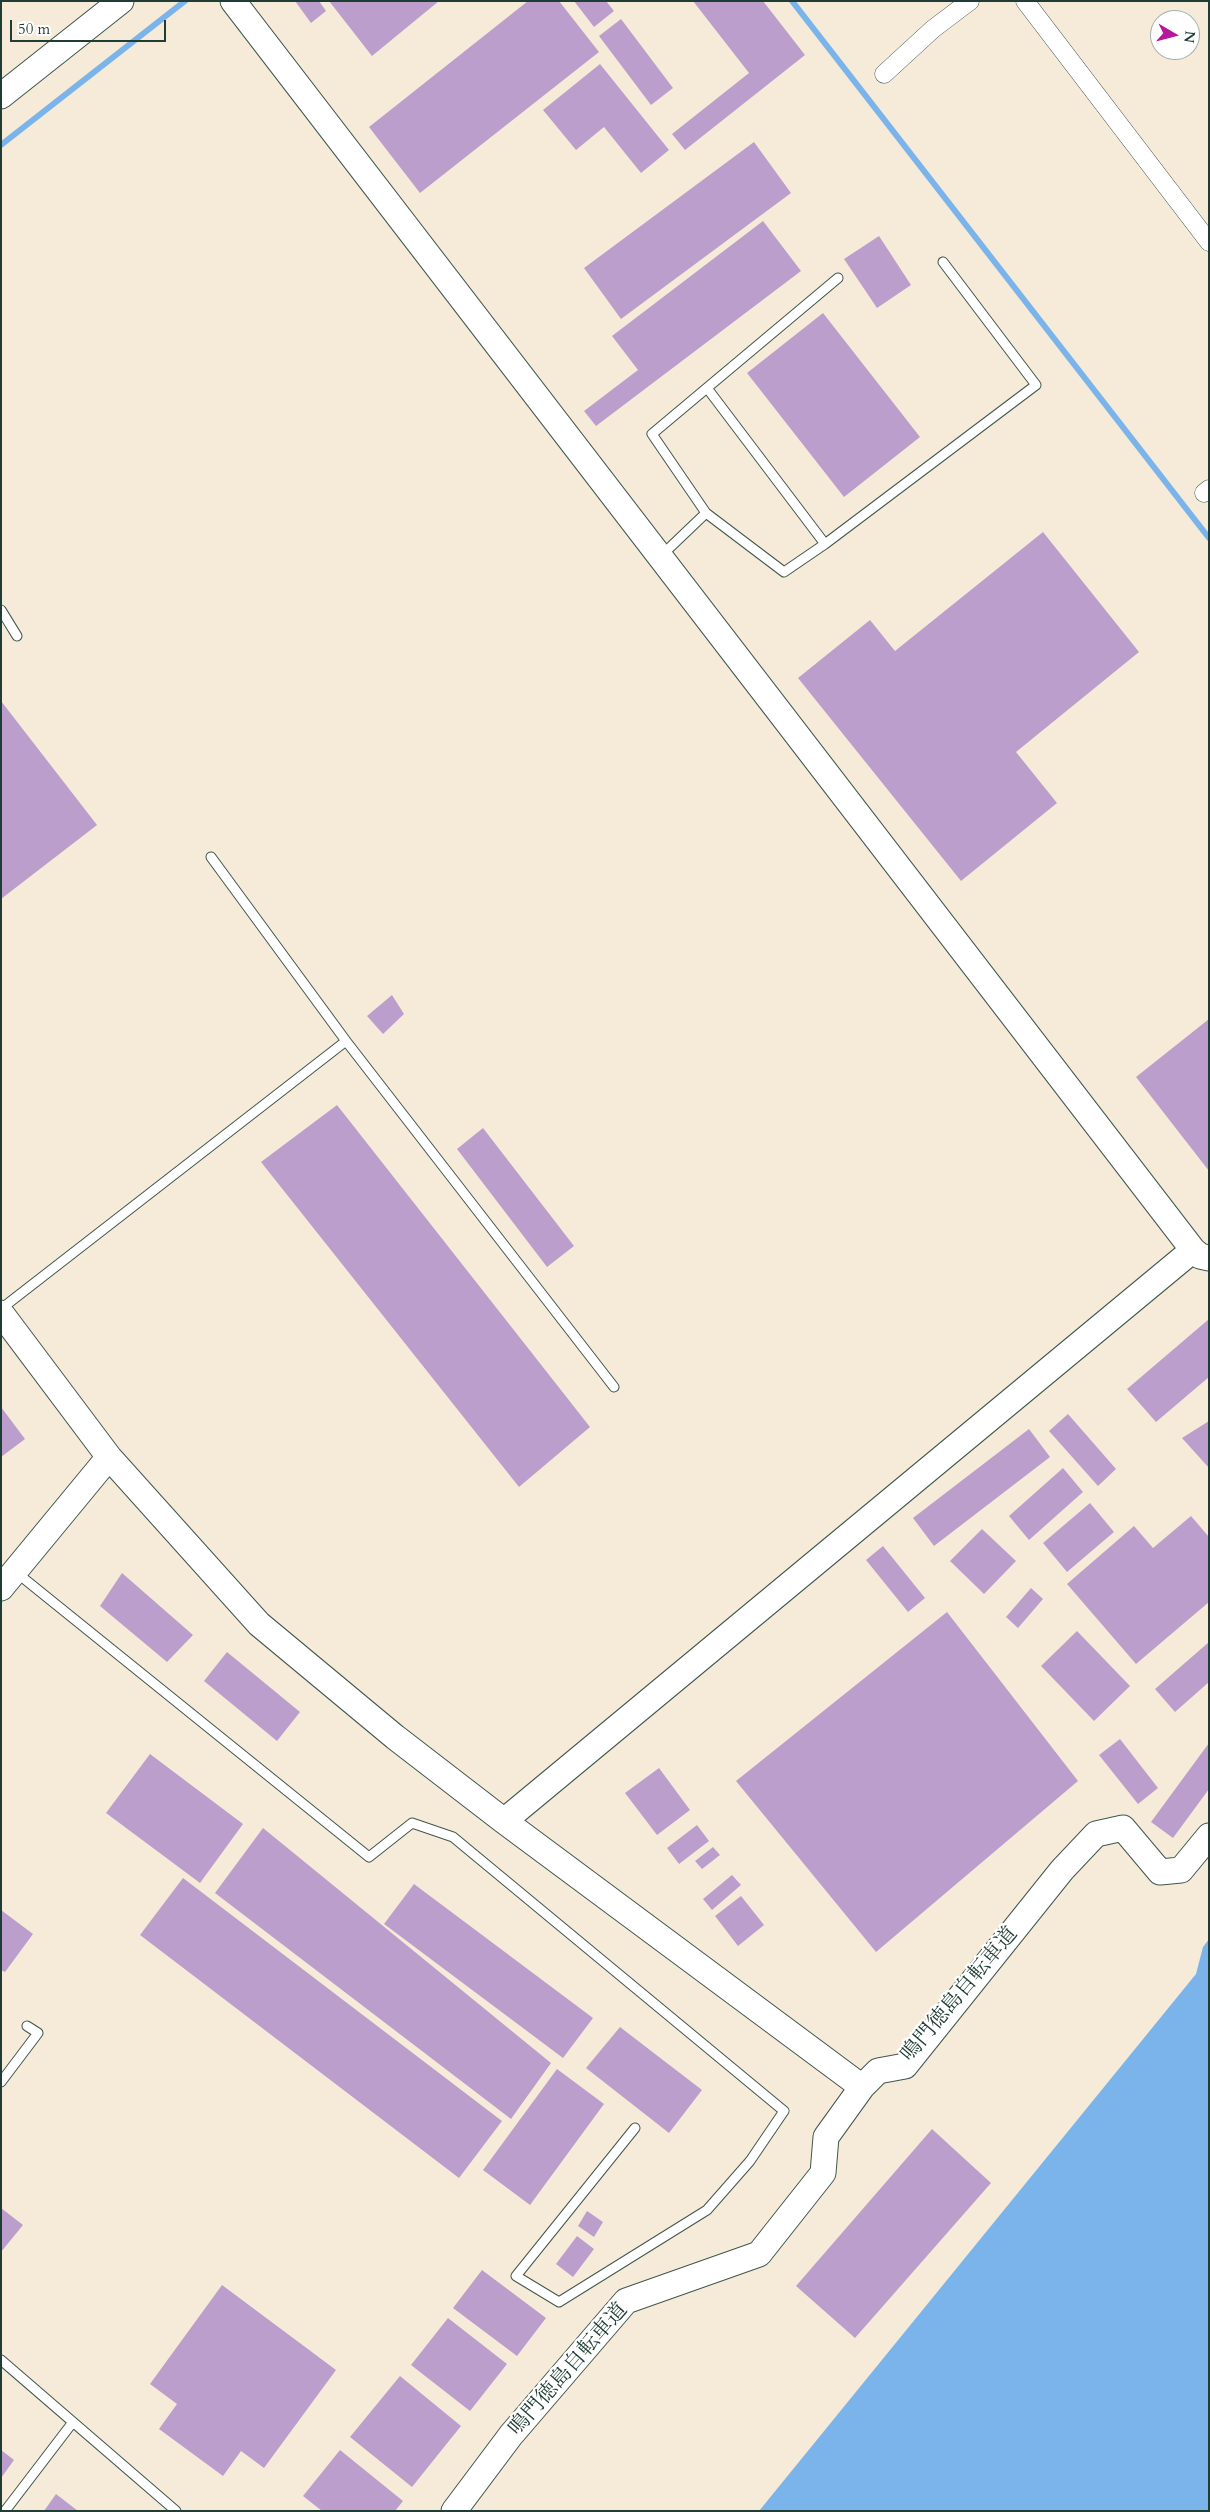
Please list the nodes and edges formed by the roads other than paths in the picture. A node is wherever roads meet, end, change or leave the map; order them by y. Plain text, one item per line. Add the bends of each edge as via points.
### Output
1 (121, 1) edge
2 (233, 1) edge
3 (970, 1) edge
4 (1025, 1) edge
5 (884, 74) dead end
6 (1, 96) edge
7 (1209, 242) edge
8 (943, 262) dead end
9 (838, 278) dead end
10 (707, 388) junction
11 (706, 513) junction
12 (825, 544) junction
13 (660, 556) junction
14 (1, 610) edge
15 (17, 636) dead end
16 (211, 857) dead end
17 (346, 1041) junction
18 (1201, 1254) edge
19 (1, 1309) edge
20 (1, 1313) edge
21 (614, 1387) dead end
22 (109, 1456) junction
23 (8, 1580) edge
24 (504, 1821) junction
25 (1209, 1836) edge
26 (26, 2026) dead end
27 (1, 2082) edge
28 (862, 2087) junction
29 (635, 2128) dead end
30 (1, 2360) edge
31 (73, 2422) junction
32 (5, 2511) edge
33 (176, 2511) edge
34 (454, 2511) edge

1 - 6 street
2 - 13 street
3 - 5 street via 933,29
4 - 7 street
8 - 12 lane via 1036,385
9 - 10 lane
10 - 11 lane via 652,434
10 - 12 lane
11 - 12 lane via 784,572
11 - 13 lane
13 - 18 street
14 - 15 lane
16 - 17 lane
17 - 19 lane
17 - 21 lane
18 - 24 street
20 - 22 street
22 - 23 street
22 - 24 street via 259,1624 395,1737
23 - 29 lane via 369,1856 412,1824 453,1837 784,2111 750,2161 707,2210 559,2302 516,2276
24 - 28 street
25 - 28 street, 鳴門徳島自転車道 via 1181,1870 1160,1872 1123,1828 1096,1834 1062,1870 905,2066 878,2071
26 - 27 lane via 38,2033
28 - 34 street, 鳴門徳島自転車道 via 826,2137 823,2173 759,2254 626,2301 511,2435
30 - 31 lane
31 - 32 lane
31 - 33 lane

